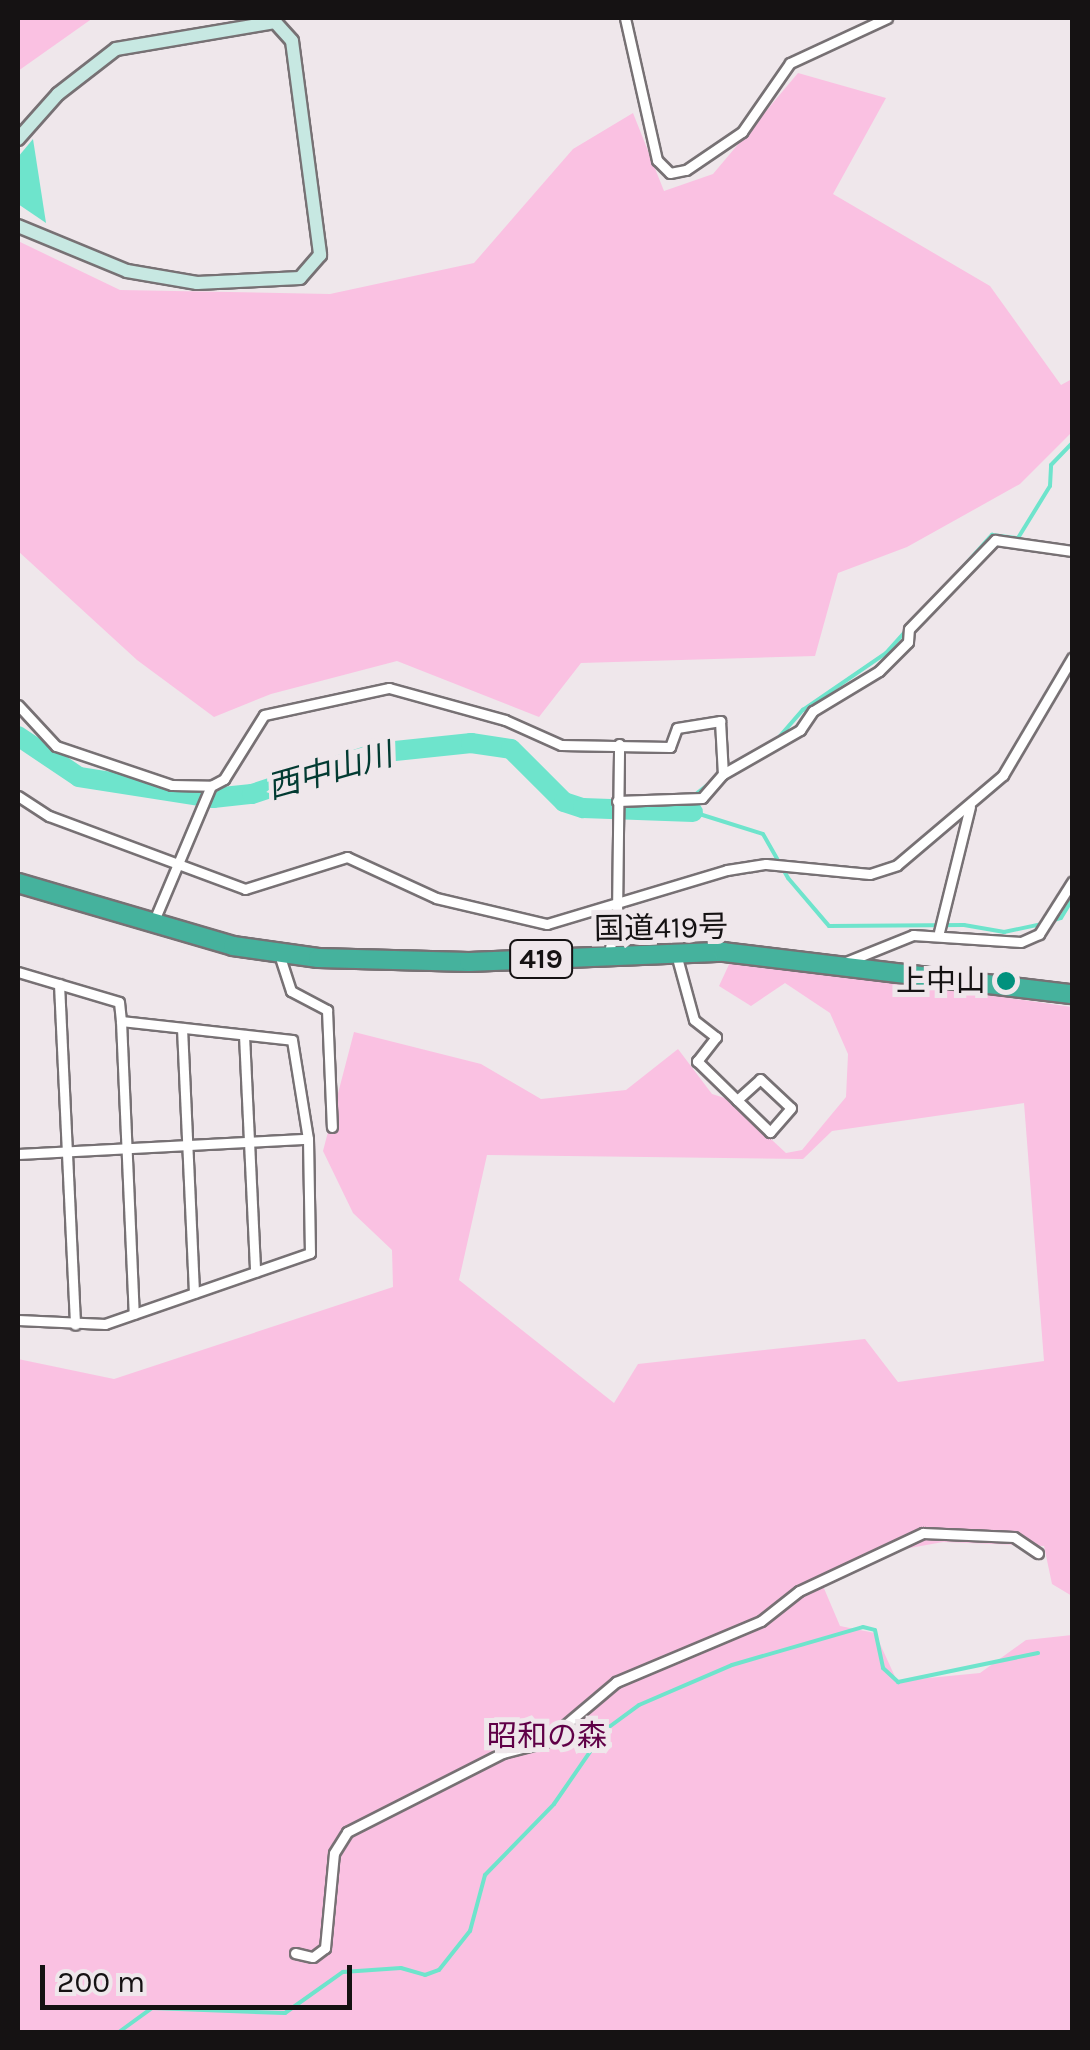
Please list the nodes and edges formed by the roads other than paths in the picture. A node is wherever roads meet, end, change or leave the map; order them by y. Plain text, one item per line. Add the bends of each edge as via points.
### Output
1 (625, 18) edge
2 (886, 18) edge
3 (18, 139) edge
4 (18, 226) edge
5 (1072, 551) edge
6 (1072, 658) edge
7 (19, 712) edge
8 (618, 744) junction
9 (723, 774) junction
10 (210, 788) junction
11 (18, 796) edge
12 (618, 803) junction
13 (970, 805) junction
14 (175, 866) junction
15 (1072, 882) edge
16 (18, 883) edge
17 (616, 905) junction
18 (153, 923) junction
19 (939, 932) junction
20 (278, 951) junction
21 (676, 954) junction
22 (608, 957) junction
23 (842, 964) junction
24 (18, 972) edge
25 (60, 984) junction
26 (1072, 994) edge
27 (121, 1021) junction
28 (182, 1028) junction
29 (244, 1035) junction
30 (737, 1100) junction
31 (332, 1127) dead end
32 (308, 1139) junction
33 (248, 1142) junction
34 (186, 1146) junction
35 (125, 1149) junction
36 (67, 1152) junction
37 (18, 1154) edge
38 (255, 1272) junction
39 (194, 1293) junction
40 (134, 1314) junction
41 (18, 1320) edge
42 (75, 1325) junction
43 (1038, 1553) dead end
44 (294, 1953) dead end

1 - 2 street via 657,160 670,173 700,162 742,132 790,64
3 - 4 street via 58,94 116,49 275,22 292,42 320,254 300,278 197,283 127,271
5 - 9 street via 995,540 909,629 908,642 879,671 814,712 800,730
6 - 13 street via 1003,775
7 - 10 street via 46,738 86,758 172,786
8 - 9 street via 670,746 677,728 720,721
8 - 10 street via 561,744 408,690 364,689 256,720 235,766
8 - 12 street
9 - 12 street via 702,798
10 - 14 street
11 - 14 street via 49,816 126,840
12 - 17 street
13 - 17 street via 910,858 878,872 766,864 673,884
13 - 19 street
14 - 17 street via 261,888 317,862 347,857 436,898 540,925
14 - 18 street
15 - 19 street via 1039,934 1021,942
16 - 18 highway, 国道419号 / 419
17 - 22 street
18 - 20 highway, 国道419号 / 419
19 - 23 street via 886,942
20 - 22 highway, 国道419号 / 419 via 418,962
20 - 31 street via 286,985 327,1010
21 - 22 highway, 国道419号 / 419
21 - 23 highway, 国道419号 / 419
21 - 30 street via 694,1020 716,1037 697,1062
23 - 26 highway, 国道419号 / 419
24 - 25 street
25 - 27 street via 120,1002
25 - 36 street
27 - 28 street
27 - 35 street
28 - 29 street
28 - 34 street
29 - 32 street via 292,1040
29 - 33 street
30 - 30 street via 758,1079 791,1108 770,1132
32 - 33 street
32 - 38 street via 310,1253
33 - 34 street
33 - 38 street
34 - 35 street
34 - 39 street
35 - 36 street
35 - 40 street
36 - 37 street
36 - 42 street
38 - 39 street
39 - 40 street
40 - 42 street
41 - 42 street
43 - 44 street via 1014,1537 923,1533 800,1591 761,1621 710,1637 616,1682 544,1742 503,1752 347,1832 334,1853 326,1948 312,1957

